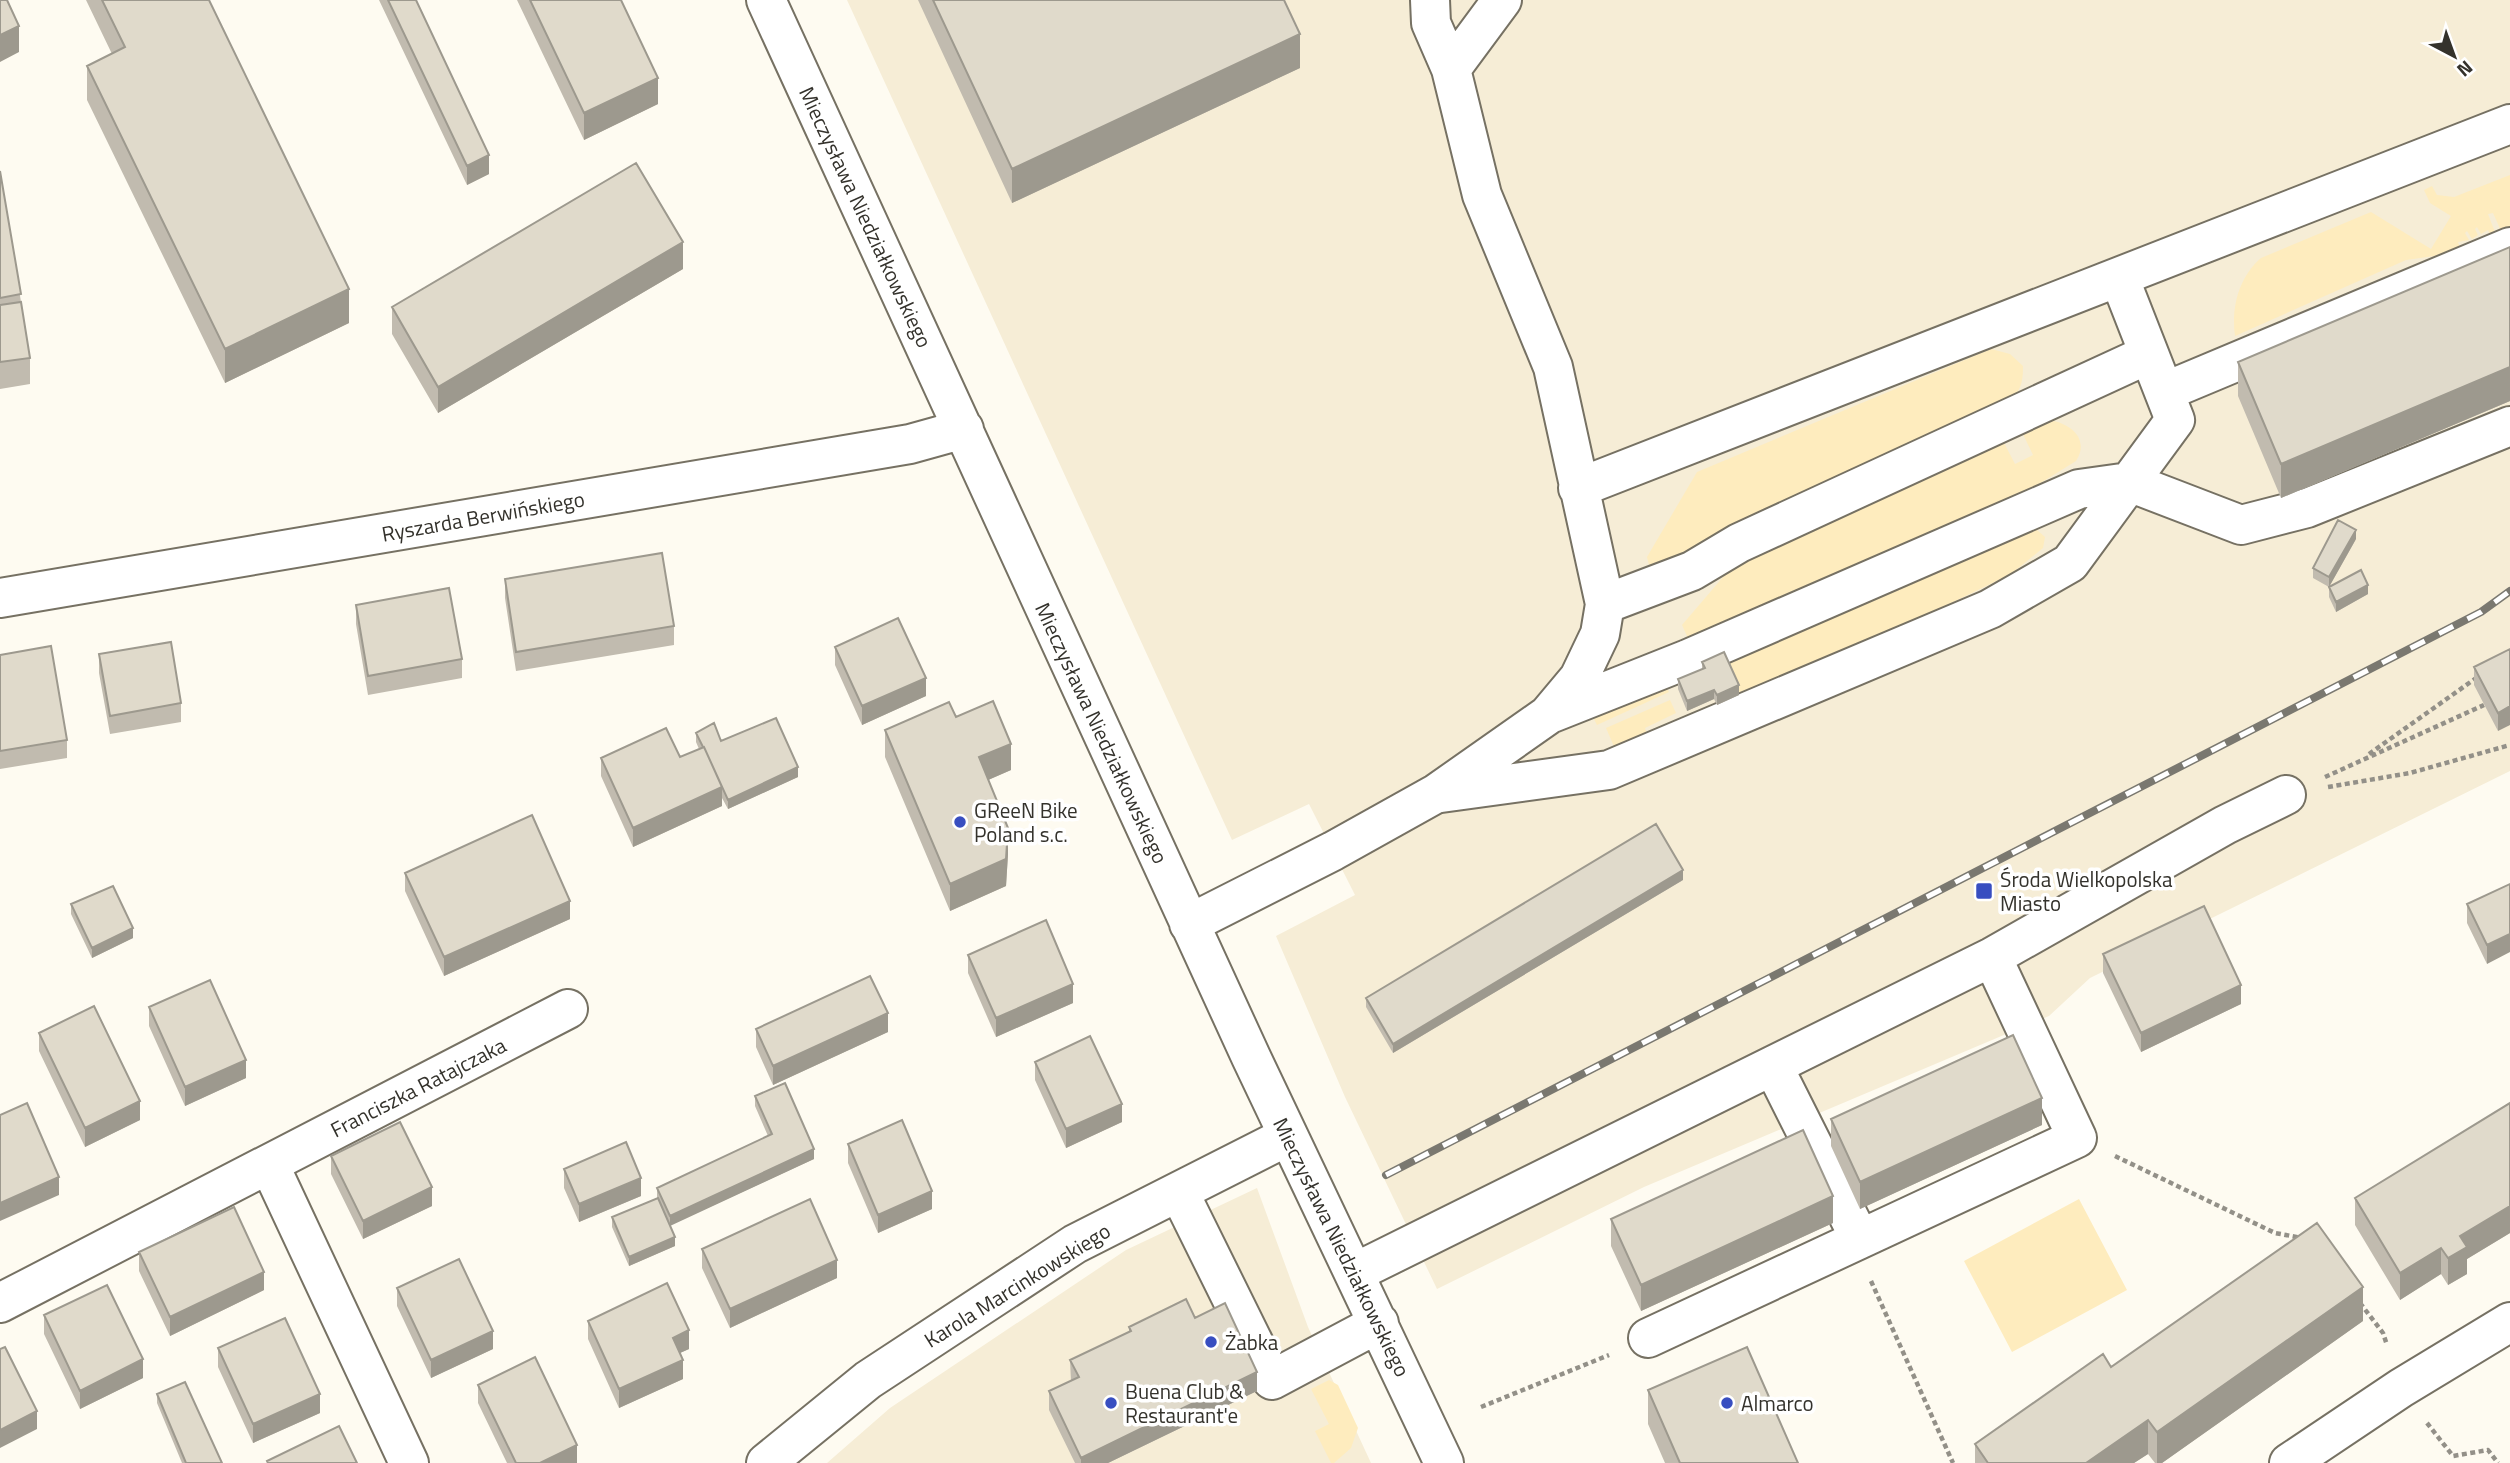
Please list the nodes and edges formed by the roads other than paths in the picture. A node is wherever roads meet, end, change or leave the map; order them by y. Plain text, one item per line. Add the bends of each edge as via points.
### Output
1 (766, 0) edge
2 (1430, 0) edge
3 (1502, 0) edge
4 (1451, 69) junction
5 (2510, 124) edge
6 (2510, 247) edge
7 (2119, 277) junction
8 (2149, 355) junction
9 (2164, 392) junction
10 (2510, 426) edge
11 (964, 429) junction
12 (2129, 482) junction
13 (1578, 488) junction
14 (0, 598) edge
15 (1605, 604) junction
16 (1548, 715) junction
17 (1437, 793) junction
18 (2286, 795) road end
19 (1189, 924) junction
20 (1992, 957) junction
21 (568, 1010) dead end
22 (1773, 1066) junction
23 (1288, 1136) junction
24 (269, 1164) junction
25 (1179, 1192) junction
26 (1856, 1241) junction
27 (1354, 1273) junction
28 (0, 1303) edge
29 (2510, 1322) edge
30 (1379, 1323) junction
31 (1648, 1338) road end
32 (784, 1457) edge
33 (1432, 1459) edge
34 (409, 1463) edge
35 (2289, 1463) edge

1 - 11 street, Mieczysława Niedziałkowskiego
2 - 4 street via 1431,23
3 - 4 street
4 - 13 street via 1482,195 1553,367
5 - 7 street
6 - 9 street
7 - 8 street
7 - 13 street
8 - 9 street
8 - 15 street via 1739,543 1692,571
9 - 12 street via 2175,420
10 - 12 street via 2307,508 2241,525
11 - 14 street, Ryszarda Berwińskiego via 910,444
11 - 19 street, Mieczysława Niedziałkowskiego
12 - 16 street via 2079,489
12 - 17 street via 2070,563 1990,609 1609,770
13 - 15 street
15 - 16 street via 1600,634 1579,678
16 - 17 street
17 - 19 street
18 - 20 street
19 - 23 street, Mieczysława Niedziałkowskiego
20 - 22 street
20 - 26 street via 2077,1138
21 - 24 street, Franciszka Ratajczaka
22 - 26 street
22 - 27 street
23 - 25 street, Karola Marcinkowskiego
23 - 27 street, Mieczysława Niedziałkowskiego
24 - 28 street, Franciszka Ratajczaka
24 - 34 street
25 - 30 street via 1272,1380
25 - 32 street, Karola Marcinkowskiego via 1075,1244 867,1380
26 - 31 street
27 - 30 street, Mieczysława Niedziałkowskiego
29 - 35 street via 2400,1388
30 - 33 street, Mieczysława Niedziałkowskiego

